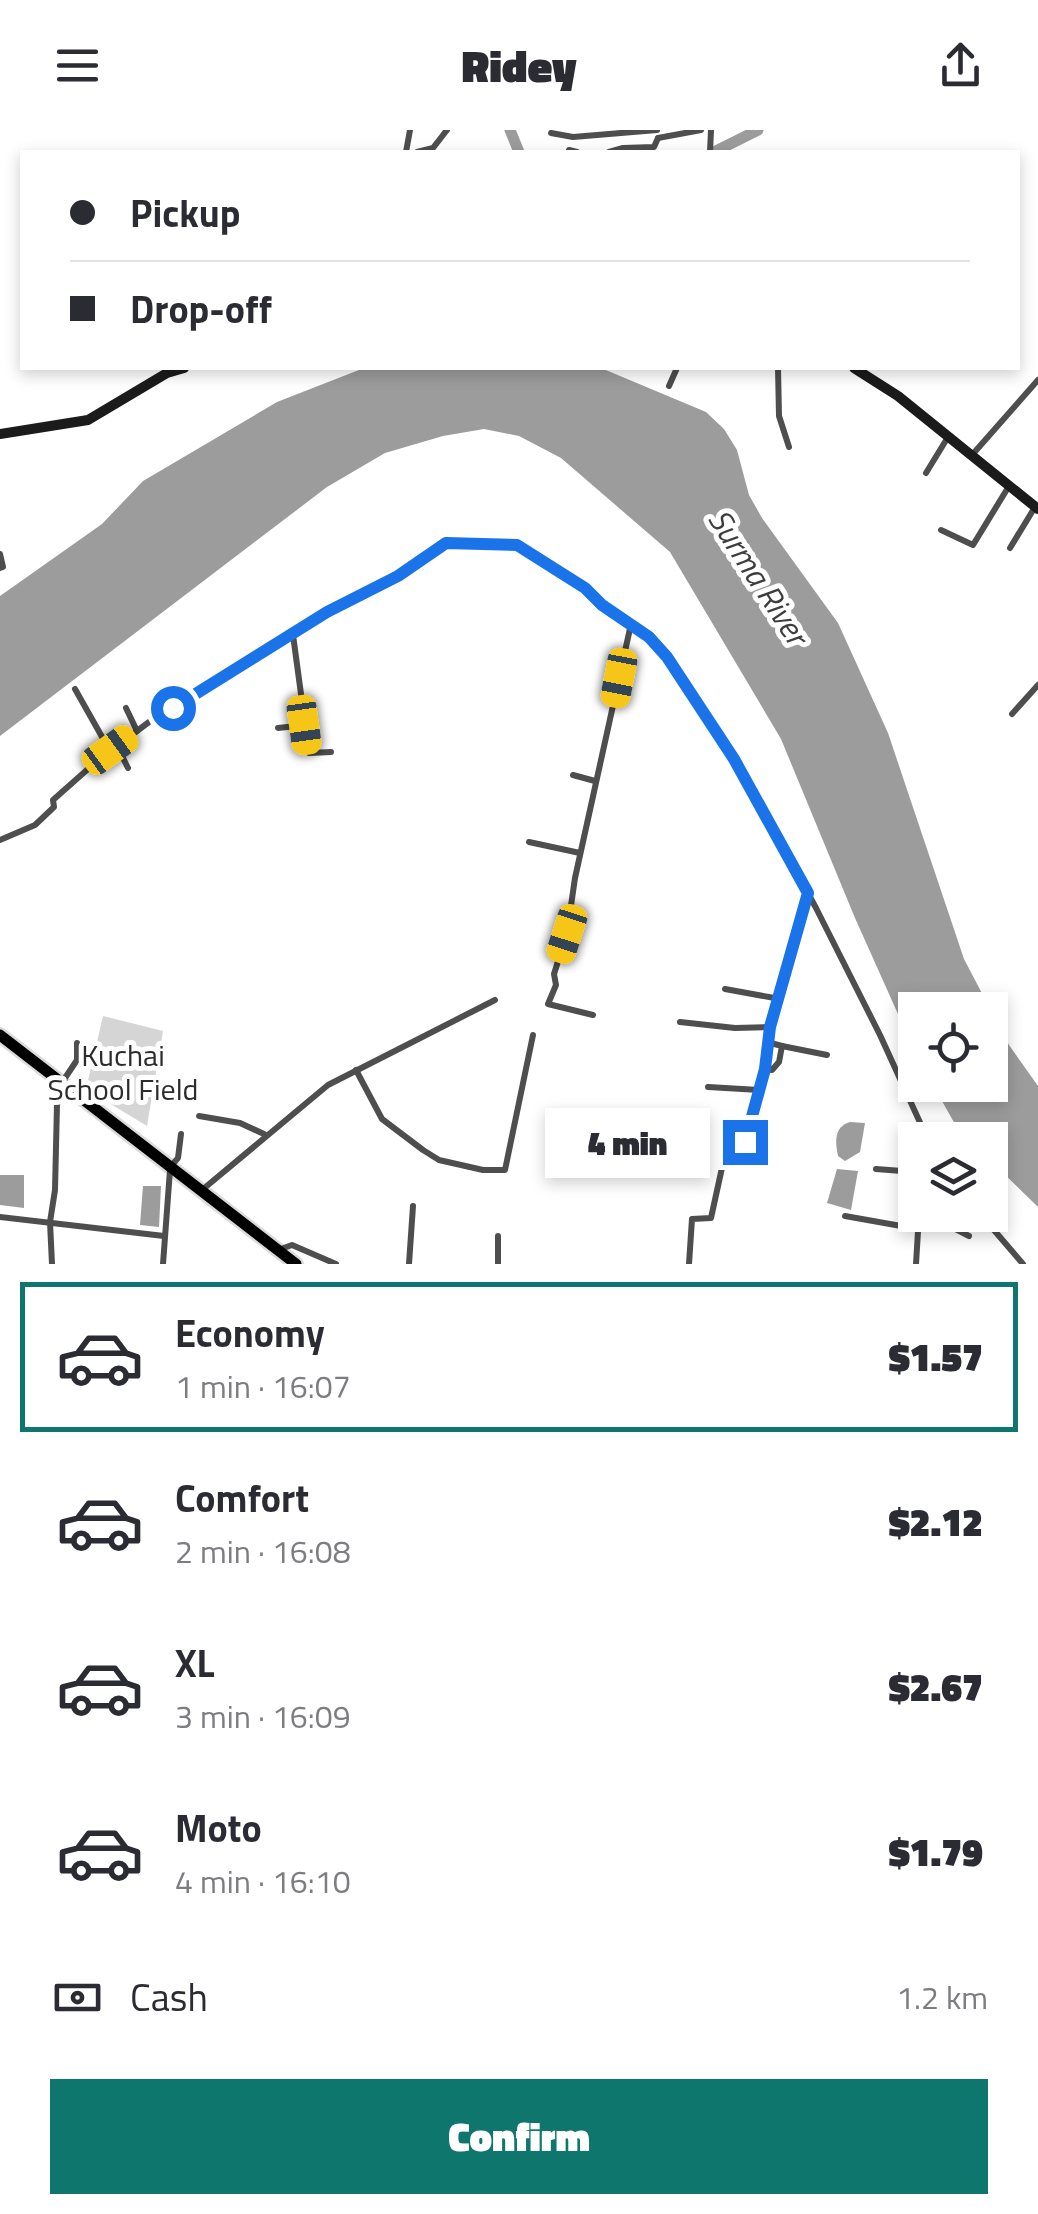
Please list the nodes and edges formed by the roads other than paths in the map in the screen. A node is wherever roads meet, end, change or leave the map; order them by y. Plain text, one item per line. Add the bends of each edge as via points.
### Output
1 (447, 130) edge
2 (702, 130) edge
3 (551, 133) dead end
4 (657, 133) edge
5 (425, 150) edge
6 (616, 150) edge
7 (177, 370) edge
8 (676, 370) edge
9 (778, 370) edge
10 (857, 370) edge
11 (1038, 380) edge
12 (669, 386) dead end
13 (0, 434) edge
14 (948, 436) junction
15 (788, 446) dead end
16 (972, 456) junction
17 (926, 472) dead end
18 (1008, 486) junction
19 (1036, 508) edge
20 (941, 530) dead end
21 (1010, 548) dead end
22 (0, 554) edge
23 (0, 568) edge
24 (632, 624) junction
25 (293, 635) junction
26 (1038, 685) edge
27 (75, 689) dead end
28 (126, 708) dead end
29 (1012, 714) dead end
30 (304, 725) junction
31 (278, 728) dead end
32 (137, 731) junction
33 (110, 750) junction
34 (331, 752) dead end
35 (128, 768) dead end
36 (572, 774) dead end
37 (595, 781) junction
38 (0, 840) edge
39 (529, 842) dead end
40 (580, 853) junction
41 (808, 893) junction
42 (725, 990) dead end
43 (780, 999) junction
44 (495, 1000) dead end
45 (593, 1015) dead end
46 (680, 1022) dead end
47 (770, 1027) junction
48 (533, 1035) dead end
49 (0, 1038) edge
50 (766, 1042) junction
51 (77, 1043) dead end
52 (782, 1046) junction
53 (828, 1054) dead end
54 (765, 1069) junction
55 (356, 1070) junction
56 (64, 1085) junction
57 (708, 1088) dead end
58 (759, 1090) junction
59 (198, 1116) dead end
60 (920, 1122) edge
61 (182, 1134) dead end
62 (265, 1134) junction
63 (171, 1168) junction
64 (876, 1169) dead end
65 (898, 1171) edge
66 (202, 1190) junction
67 (414, 1206) dead end
68 (0, 1216) edge
69 (845, 1216) dead end
70 (50, 1222) junction
71 (898, 1225) edge
72 (918, 1232) edge
73 (961, 1232) edge
74 (996, 1232) edge
75 (164, 1236) junction
76 (498, 1236) dead end
77 (969, 1236) dead end
78 (278, 1250) junction
79 (52, 1264) edge
80 (163, 1264) edge
81 (293, 1264) edge
82 (336, 1264) edge
83 (409, 1264) edge
84 (498, 1264) edge
85 (689, 1264) edge
86 (916, 1264) edge
87 (1024, 1264) edge

1 - 5 street
2 - 4 street
3 - 4 street
4 - 6 street via 654,146
7 - 13 street via 88,420
8 - 12 street
9 - 15 street via 779,416
10 - 14 street
11 - 16 street
14 - 16 street
14 - 17 street
16 - 18 street
18 - 19 street
18 - 20 street via 973,546
19 - 21 street
22 - 23 street
24 - 25 street via 517,545 446,543
24 - 37 street
24 - 41 street via 687,683
25 - 30 street
25 - 32 street
26 - 29 street
27 - 33 street
28 - 32 street
30 - 31 street
30 - 34 street via 308,753
32 - 33 street
33 - 35 street via 120,752
33 - 38 street via 35,825
36 - 37 street
37 - 40 street
39 - 40 street
40 - 45 street via 548,1004
41 - 43 street
41 - 60 street
42 - 43 street
43 - 47 street
44 - 55 street
46 - 47 street
47 - 50 street
48 - 55 street via 505,1170 439,1160 424,1150 382,1118
49 - 56 main road
50 - 52 street
50 - 54 street
51 - 56 street via 78,1060
52 - 53 street
52 - 54 street via 779,1062
54 - 58 street
55 - 62 street
56 - 63 main road
56 - 70 street via 57,1104
57 - 58 street
58 - 85 street via 745,1142 729,1144 725,1154 711,1218 692,1219
59 - 62 street
61 - 63 street
62 - 66 street
63 - 66 main road
63 - 75 street
63 - 81 main road
64 - 65 street
66 - 78 main road
67 - 83 street
68 - 70 street
69 - 71 street
70 - 75 street
70 - 79 street
72 - 86 street
73 - 77 street
74 - 87 street
75 - 80 street
76 - 84 street
78 - 81 main road
78 - 82 street via 292,1245

